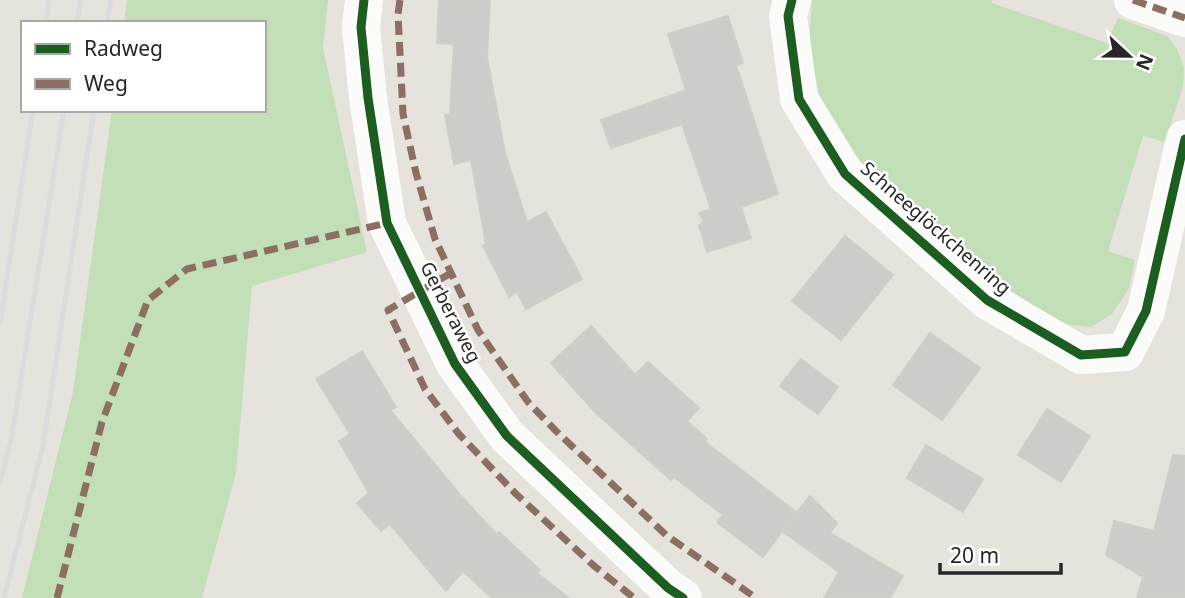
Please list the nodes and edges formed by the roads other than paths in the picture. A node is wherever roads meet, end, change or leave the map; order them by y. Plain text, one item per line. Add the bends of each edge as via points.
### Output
1 (364, 0) edge
2 (792, 0) edge
3 (1133, 0) edge
4 (1185, 18) edge
5 (1185, 139) edge
6 (683, 598) edge

1 - 6 street, Gerberaweg via 361,27 366,86 387,223 455,364 507,436
2 - 5 street, Schneeglöckchenring via 788,16 799,99 845,174 987,300 1081,355 1125,352 1146,312
3 - 4 street

